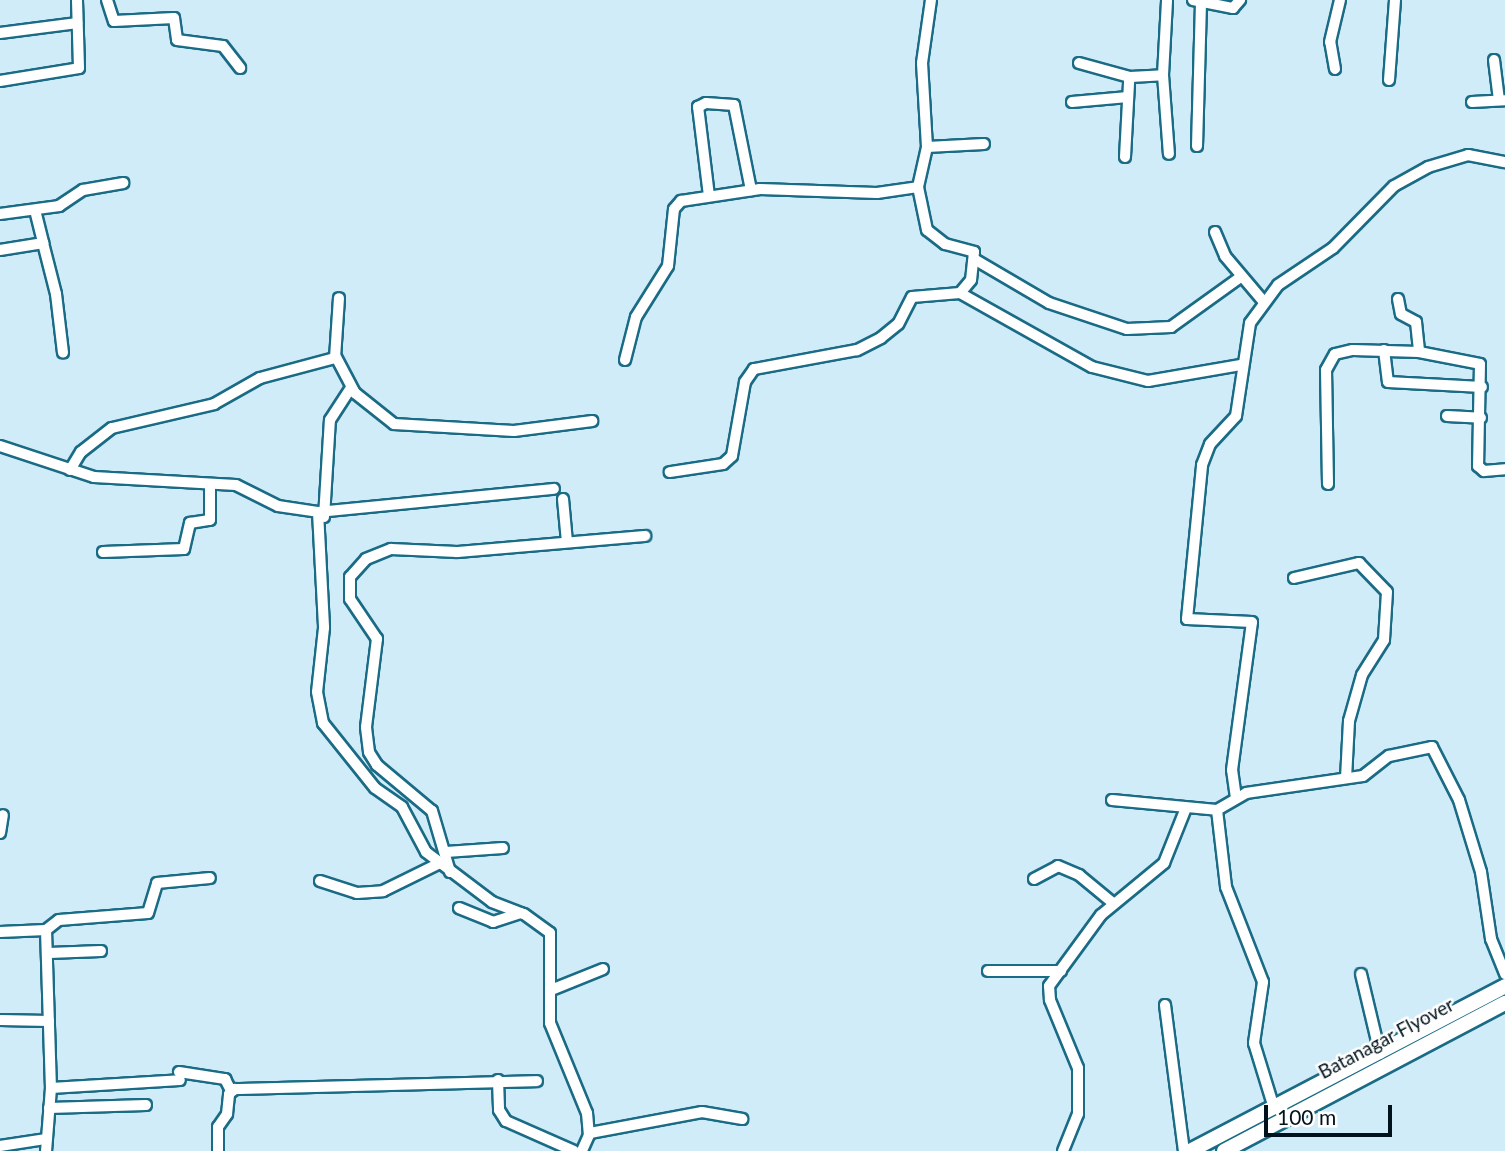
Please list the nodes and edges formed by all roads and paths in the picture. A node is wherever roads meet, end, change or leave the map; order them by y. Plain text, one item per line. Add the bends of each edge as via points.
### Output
1 (76, 0) edge
2 (107, 0) edge
3 (931, 0) edge
4 (1167, 0) edge
5 (1193, 0) edge
6 (1240, 0) edge
7 (1340, 0) edge
8 (1395, 0) edge
9 (1201, 1) edge
10 (77, 23) junction
11 (0, 33) edge
12 (1494, 60) dead end
13 (1079, 62) dead end
14 (240, 68) dead end
15 (1335, 69) dead end
16 (1163, 75) junction
17 (1130, 77) junction
18 (1389, 80) dead end
19 (0, 81) edge
20 (1128, 97) junction
21 (1502, 100) edge
22 (1072, 102) dead end
23 (1472, 102) dead end
24 (984, 144) dead end
25 (1197, 146) dead end
26 (927, 147) junction
27 (1169, 154) dead end
28 (1125, 157) dead end
29 (1505, 162) edge
30 (123, 183) dead end
31 (918, 187) junction
32 (751, 190) junction
33 (709, 196) junction
34 (35, 210) junction
35 (0, 214) edge
36 (1215, 232) dead end
37 (43, 243) junction
38 (0, 250) edge
39 (974, 259) junction
40 (1242, 276) junction
41 (960, 293) junction
42 (339, 298) dead end
43 (1398, 299) dead end
44 (1263, 301) junction
45 (1384, 350) junction
46 (1419, 352) junction
47 (64, 353) dead end
48 (336, 357) junction
49 (625, 359) dead end
50 (1241, 365) junction
51 (1482, 387) junction
52 (351, 388) junction
53 (1447, 416) dead end
54 (1481, 418) junction
55 (592, 421) dead end
56 (0, 446) edge
57 (70, 470) junction
58 (1505, 470) edge
59 (670, 472) dead end
60 (1328, 484) dead end
61 (210, 485) junction
62 (554, 489) dead end
63 (563, 499) dead end
64 (321, 515) junction
65 (645, 536) dead end
66 (567, 542) junction
67 (103, 552) dead end
68 (1294, 578) dead end
69 (1346, 778) junction
70 (1237, 798) junction
71 (1112, 800) dead end
72 (1186, 808) junction
73 (1217, 810) junction
74 (4, 815) dead end
75 (0, 833) edge
76 (503, 848) dead end
77 (446, 852) junction
78 (440, 863) junction
79 (450, 872) junction
80 (210, 878) dead end
81 (1034, 879) dead end
82 (320, 881) dead end
83 (1113, 903) junction
84 (459, 908) dead end
85 (521, 913) junction
86 (46, 930) junction
87 (0, 932) edge
88 (101, 951) dead end
89 (49, 953) junction
90 (603, 969) dead end
91 (988, 971) dead end
92 (1061, 971) junction
93 (1362, 974) dead end
94 (1505, 974) edge
95 (1505, 986) edge
96 (551, 990) junction
97 (1505, 996) edge
98 (1505, 1003) edge
99 (1165, 1005) dead end
100 (0, 1020) edge
101 (49, 1021) junction
102 (1380, 1054) junction
103 (498, 1080) junction
104 (537, 1081) dead end
105 (51, 1088) junction
106 (231, 1091) junction
107 (146, 1105) dead end
108 (49, 1108) junction
109 (1274, 1108) junction
110 (742, 1119) dead end
111 (590, 1133) junction
112 (46, 1145) edge
113 (0, 1146) edge
114 (218, 1151) edge
115 (575, 1151) edge
116 (582, 1151) edge
117 (1063, 1151) edge
118 (1184, 1151) edge
119 (1190, 1151) edge
120 (1211, 1151) edge
121 (1224, 1151) edge

1 - 10 street
2 - 14 street via 114,21 174,18 177,40 228,48
3 - 26 street via 922,63
4 - 16 street
5 - 9 street
6 - 9 street via 1233,8
7 - 15 street via 1330,42
8 - 18 street
9 - 25 street
10 - 11 street
10 - 19 street via 79,63 75,72
12 - 21 street
13 - 17 street
16 - 17 street
16 - 27 street
17 - 20 street
20 - 22 street
20 - 28 street
21 - 23 street
24 - 26 street
26 - 31 street
29 - 44 street via 1468,155 1428,167 1394,186 1334,248 1292,274
30 - 34 street via 83,190 59,206
31 - 32 street via 877,193 819,188
31 - 39 street via 927,230 945,244 974,252
32 - 33 street
32 - 33 street via 734,105 706,103 698,107
33 - 49 street via 675,206 668,267 636,317
34 - 35 street
34 - 37 street
36 - 40 street via 1225,256
37 - 38 street
37 - 47 street
39 - 40 street via 1049,303 1127,329 1171,327
39 - 41 street via 971,280
40 - 44 street
41 - 50 street via 1092,367 1148,381
41 - 59 street via 912,297 890,331 857,350 754,369 745,382 732,456 723,464
42 - 48 street
43 - 46 street via 1401,314 1416,321
44 - 50 street via 1250,323
45 - 46 street
45 - 51 street via 1388,382
45 - 60 street via 1339,353 1329,362
46 - 51 street via 1477,362 1482,367
48 - 52 street
48 - 57 street via 260,378 214,404 112,428 92,440
50 - 70 street via 1236,416 1210,444 1202,465 1187,619 1252,622 1232,770
51 - 54 street
52 - 55 street via 386,420 412,428 514,431
52 - 64 street via 330,420
53 - 54 street
54 - 58 street via 1478,466 1484,471
56 - 57 street
57 - 61 street via 94,477
61 - 64 street via 236,485 273,504
61 - 67 street via 210,520 190,523 184,549
62 - 64 street
63 - 66 street
64 - 78 street via 324,628 317,692 323,723 375,788 402,807 416,838
65 - 66 street
66 - 77 street via 457,552 391,549 366,559 349,577 350,598 377,639 366,727 369,752 388,775 425,801 438,821
68 - 69 street via 1359,563 1387,592 1384,640 1362,675 1349,721
69 - 70 street via 1262,788
69 - 94 street via 1369,774 1397,753 1428,746 1437,751 1479,863 1491,939
70 - 73 street
71 - 72 street
72 - 73 street
72 - 83 street via 1164,863 1133,893
73 - 109 street via 1226,887 1263,982 1254,1043
74 - 75 street
76 - 77 street
77 - 79 street
78 - 79 street
78 - 82 street via 383,891 357,893
79 - 85 street via 492,902
80 - 86 street via 157,883 148,913 59,920
81 - 83 street via 1058,866 1079,875
83 - 92 street via 1082,937
84 - 85 street via 493,922
85 - 96 street via 550,933
86 - 87 street
86 - 89 street
88 - 89 street
89 - 101 street
90 - 96 street
91 - 92 street
92 - 117 street via 1049,990 1077,1062 1079,1082 1076,1125
93 - 102 street
95 - 102 street
96 - 111 street via 553,1038 587,1114
97 - 120 street, Batanagar Flyover
98 - 121 street
99 - 118 street
100 - 101 street
101 - 105 street
102 - 109 street
103 - 104 street
103 - 106 street
103 - 115 street via 499,1110 506,1121
105 - 106 street via 179,1076 225,1079
105 - 108 street
106 - 114 street via 227,1114 218,1127
107 - 108 street
108 - 112 street
109 - 119 street
110 - 111 street via 702,1112
111 - 116 street
112 - 113 street

